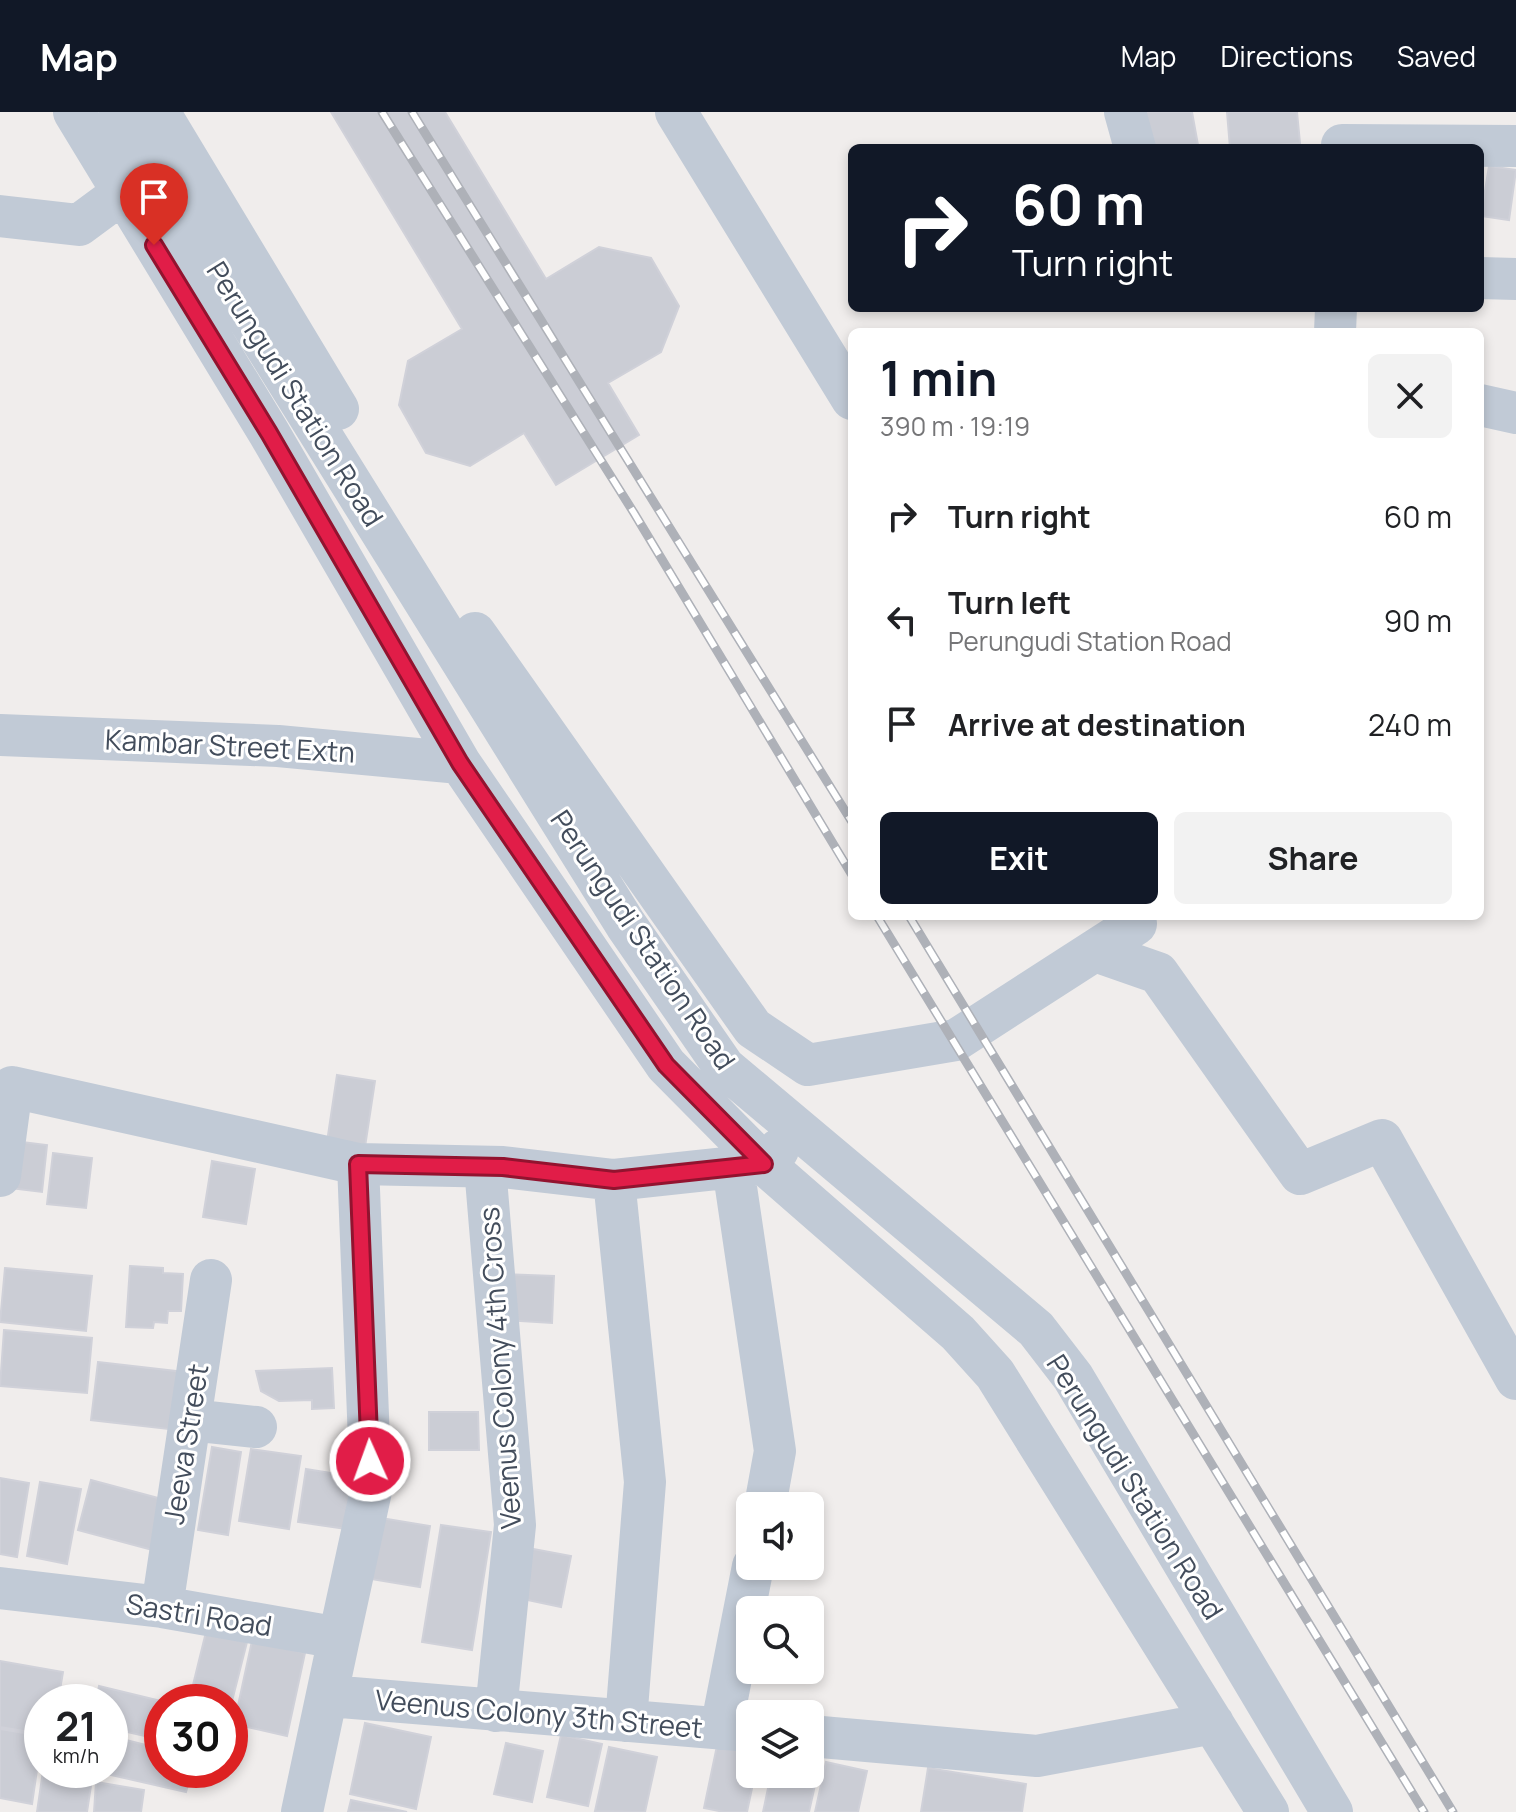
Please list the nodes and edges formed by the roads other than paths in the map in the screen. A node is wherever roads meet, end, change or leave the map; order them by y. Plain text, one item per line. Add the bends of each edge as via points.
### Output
1 (74, 112) edge
2 (120, 112) edge
3 (159, 112) edge
4 (676, 112) edge
5 (1125, 112) edge
6 (1343, 135) edge
7 (1134, 144) edge
8 (1516, 146) edge
9 (155, 169) junction
10 (121, 192) junction
11 (0, 216) edge
12 (1484, 278) edge
13 (1516, 279) edge
14 (848, 392) edge
15 (1484, 406) edge
16 (1516, 413) edge
17 (0, 735) edge
18 (460, 763) junction
19 (1136, 920) edge
20 (1095, 951) junction
21 (753, 1028) junction
22 (724, 1067) junction
23 (798, 1128) junction
24 (358, 1164) junction
25 (748, 1165) junction
26 (485, 1167) junction
27 (0, 1176) edge
28 (614, 1180) junction
29 (211, 1280) dead end
30 (1516, 1379) edge
31 (190, 1420) junction
32 (256, 1427) dead end
33 (768, 1492) edge
34 (752, 1580) edge
35 (0, 1588) edge
36 (162, 1607) junction
37 (339, 1638) junction
38 (329, 1696) junction
39 (739, 1700) edge
40 (496, 1711) junction
41 (626, 1721) junction
42 (1213, 1723) junction
43 (736, 1730) edge
44 (824, 1737) edge
45 (302, 1812) edge
46 (1268, 1812) edge
47 (1332, 1812) edge

1 - 10 street, Perungudi Station Road
2 - 9 street, Perungudi Station Road
3 - 21 street via 463,616
4 - 14 street
5 - 7 street
6 - 8 street
9 - 10 street
9 - 22 street, Perungudi Station Road via 626,925
10 - 11 street via 79,225
10 - 18 street, Perungudi Station Road via 269,433
12 - 13 street
15 - 16 street
17 - 18 street, Kambar Street Extn via 278,746
18 - 25 street, Perungudi Station Road via 666,1065
19 - 20 street
20 - 21 street via 956,1040 808,1065
20 - 30 street via 1158,973 1300,1174 1382,1140
21 - 22 street
22 - 23 street, Perungudi Station Road
23 - 25 street
23 - 47 street, Perungudi Station Road via 1036,1329 1073,1377
24 - 26 street
24 - 27 street via 12,1087
24 - 37 street via 371,1491
25 - 28 street
25 - 33 street via 775,1451
25 - 42 street, Perungudi Station Road via 958,1333 995,1374
26 - 28 street
26 - 40 street, Veenus Colony 4th Cross via 515,1525
28 - 41 street via 645,1482
29 - 31 street, Jeeva Street
31 - 32 street
31 - 36 street, Jeeva Street
34 - 39 street
35 - 36 street, Sastri Road
36 - 37 street, Sastri Road
37 - 38 street
38 - 40 street, Veenus Colony 3th Street
38 - 45 street
40 - 41 street, Veenus Colony 3th Street
41 - 43 street, Veenus Colony 3th Street
42 - 44 street via 1037,1756
42 - 46 street, Perungudi Station Road

